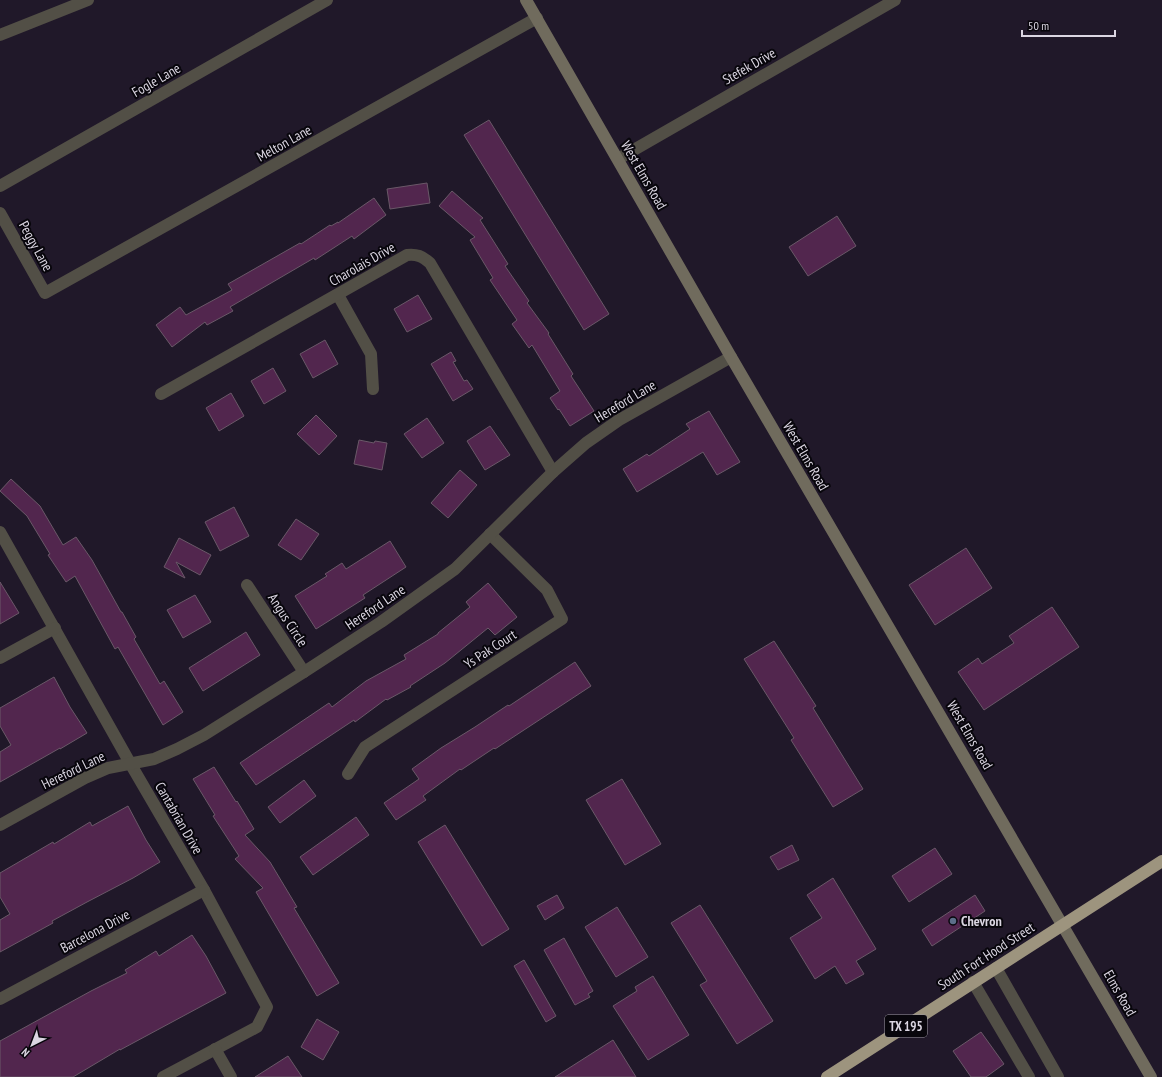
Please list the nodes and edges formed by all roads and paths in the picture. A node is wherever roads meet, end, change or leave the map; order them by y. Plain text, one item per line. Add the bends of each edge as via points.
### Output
1 (88, 0) edge
2 (327, 0) edge
3 (526, 0) edge
4 (895, 0) edge
5 (537, 18) junction
6 (0, 35) edge
7 (618, 159) junction
8 (0, 186) edge
9 (0, 213) edge
10 (45, 293) joint
11 (338, 295) junction
12 (731, 357) junction
13 (373, 389) dead end
14 (161, 394) dead end
15 (553, 472) junction
16 (0, 532) edge
17 (490, 534) junction
18 (247, 586) dead end
19 (55, 628) junction
20 (0, 658) edge
21 (304, 672) junction
22 (130, 762) junction
23 (348, 774) dead end
24 (0, 825) edge
25 (1162, 861) edge
26 (204, 890) junction
27 (1063, 925) junction
28 (996, 968) junction
29 (973, 982) junction
30 (0, 999) edge
31 (215, 1049) junction
32 (162, 1077) edge
33 (231, 1077) edge
34 (827, 1077) edge
35 (1029, 1077) edge
36 (1058, 1077) edge
37 (1151, 1077) edge

1 - 6 street
2 - 8 street, Fogle Lane
3 - 5 main road, West Elms Road
4 - 7 street, Stefek Drive
5 - 7 main road, West Elms Road
5 - 10 street, Melton Lane
7 - 12 main road, West Elms Road
9 - 10 street, Peggy Lane
11 - 13 street via 371,354
11 - 14 street, Charolais Drive
11 - 15 street, Charolais Drive via 406,255 416,254 424,257 430,263
12 - 15 street, Hereford Lane via 619,420 586,443
12 - 27 main road, West Elms Road
15 - 17 street, Hereford Lane
16 - 19 street, Cantabrian Drive
17 - 21 street, Hereford Lane via 455,569 381,622
17 - 23 street, Ys Pak Court via 547,590 562,619 365,747
18 - 21 street, Angus Circle
19 - 20 street
19 - 22 street, Cantabrian Drive
21 - 22 street, Hereford Lane via 204,735 154,759
22 - 24 street, Hereford Lane via 85,778
22 - 26 street, Cantabrian Drive
25 - 27 highway, South Fort Hood Street / TX 195
26 - 30 street, Barcelona Drive
26 - 31 street, Cantabrian Drive via 267,1007 257,1027
27 - 28 highway, South Fort Hood Street / TX 195
27 - 37 main road, Elms Road
28 - 29 highway, South Fort Hood Street / TX 195
28 - 36 street
29 - 34 highway, South Fort Hood Street / TX 195
29 - 35 street
31 - 32 street, Cantabrian Drive
31 - 33 street

